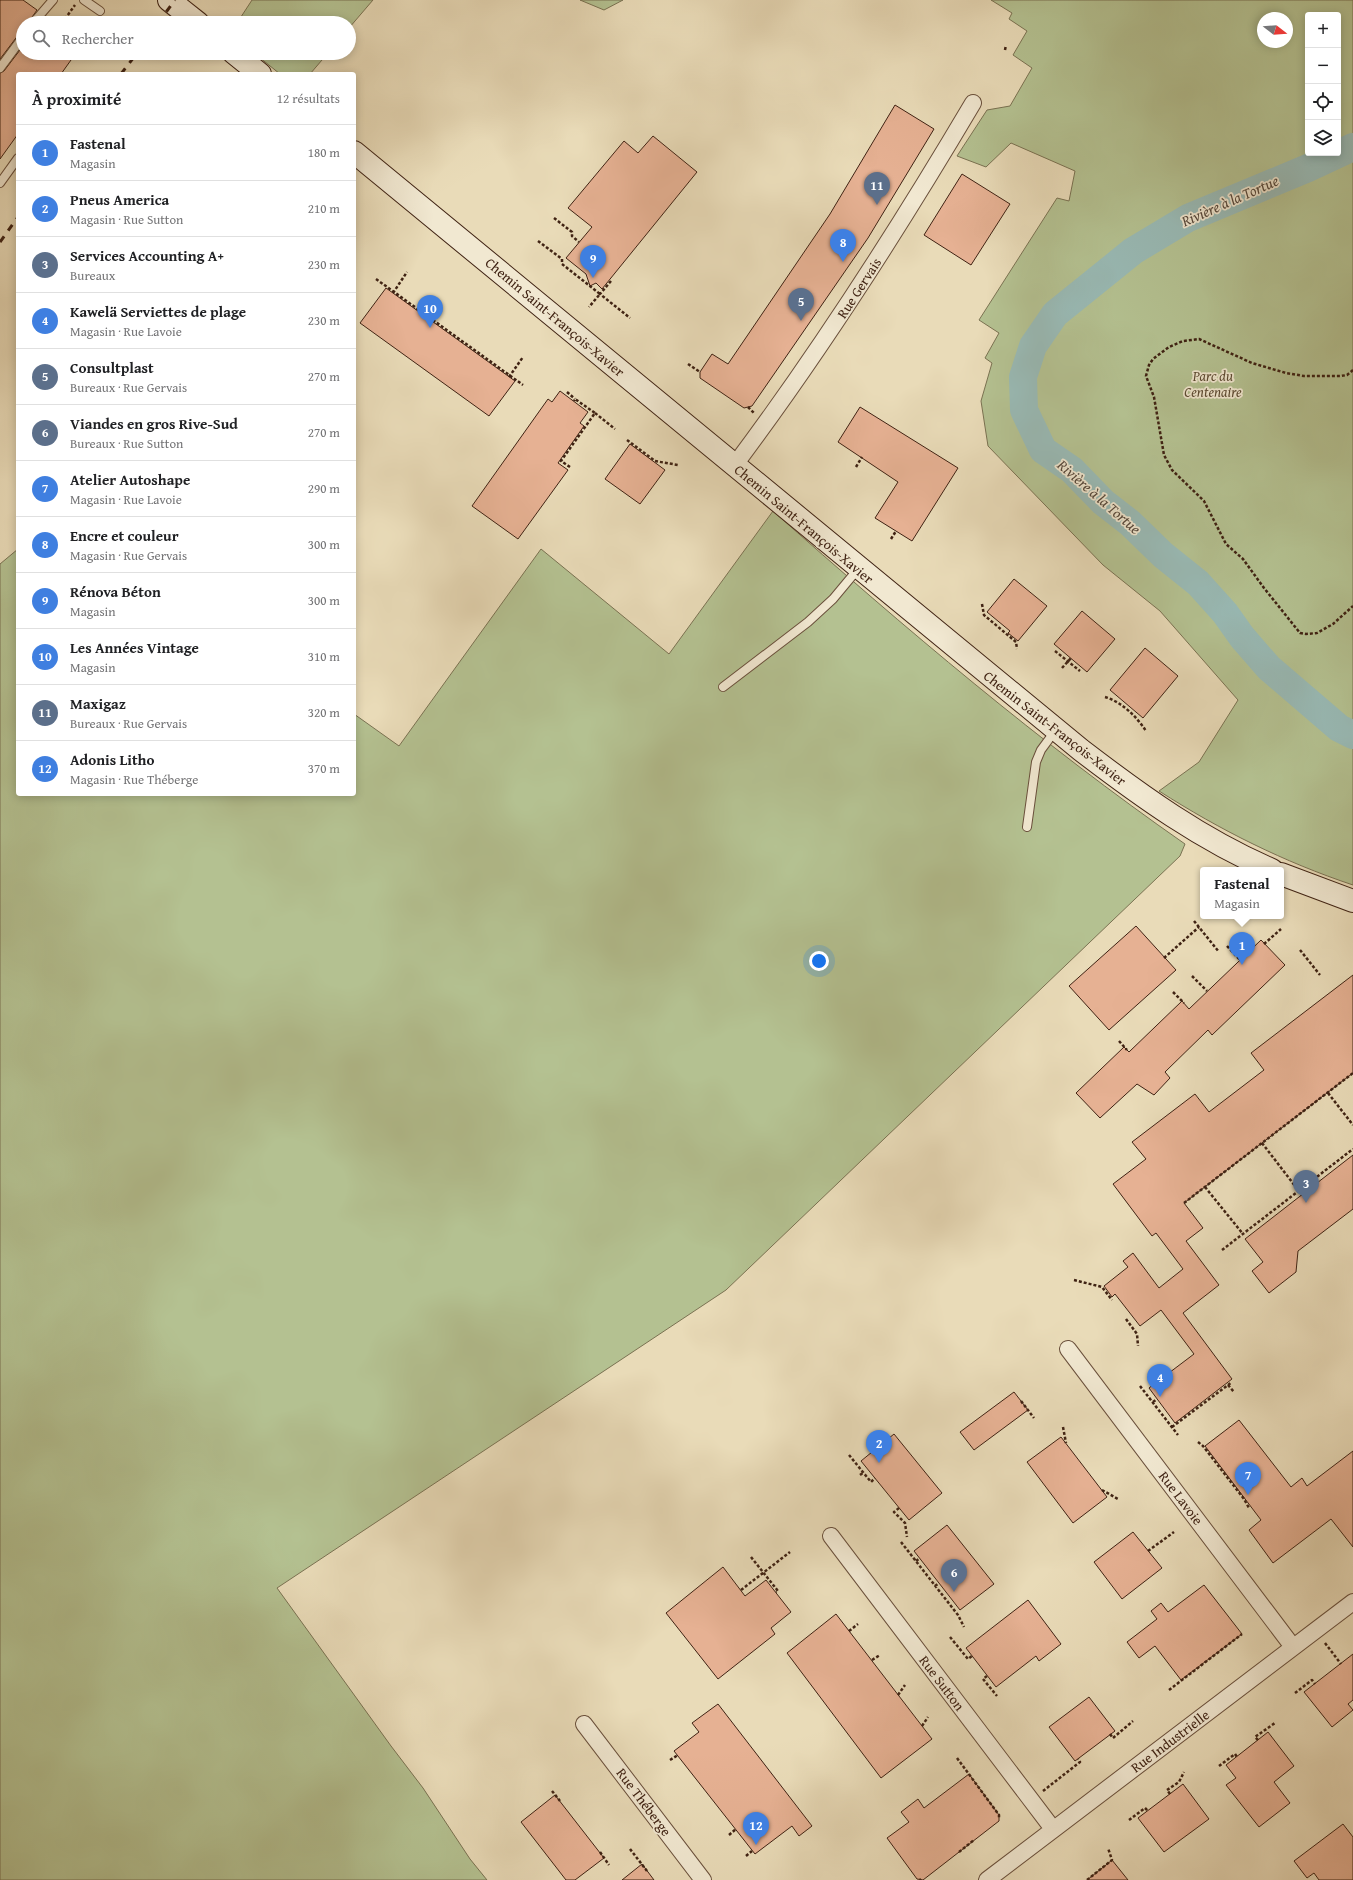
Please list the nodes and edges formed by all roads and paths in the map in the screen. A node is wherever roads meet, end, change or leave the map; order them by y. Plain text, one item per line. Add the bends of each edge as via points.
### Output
1 (53, 0) edge
2 (79, 0) edge
3 (84, 0) edge
4 (169, 0) edge
5 (100, 11) dead end
6 (39, 16) edge
7 (67, 16) edge
8 (189, 16) edge
9 (1006, 45) dead end
10 (16, 46) edge
11 (1004, 50) dead end
12 (243, 60) edge
13 (0, 68) edge
14 (258, 72) edge
15 (973, 103) dead end
16 (356, 154) edge
17 (16, 161) edge
18 (0, 183) edge
19 (554, 218) dead end
20 (538, 241) dead end
21 (579, 242) dead end
22 (407, 272) dead end
23 (376, 279) dead end
24 (611, 281) dead end
25 (393, 292) junction
26 (600, 294) junction
27 (589, 307) dead end
28 (630, 318) dead end
29 (523, 357) dead end
30 (688, 364) dead end
31 (1353, 370) edge
32 (700, 372) dead end
33 (509, 376) junction
34 (523, 385) dead end
35 (567, 392) dead end
36 (595, 413) junction
37 (615, 429) dead end
38 (627, 440) dead end
39 (862, 457) dead end
40 (678, 465) dead end
41 (734, 466) junction
42 (570, 467) dead end
43 (856, 467) dead end
44 (896, 531) dead end
45 (891, 539) dead end
46 (858, 568) junction
47 (982, 604) dead end
48 (1353, 606) edge
49 (1017, 649) dead end
50 (1055, 651) dead end
51 (1071, 658) dead end
52 (1068, 661) junction
53 (1062, 668) dead end
54 (1080, 671) dead end
55 (723, 687) dead end
56 (1105, 697) dead end
57 (1127, 704) dead end
58 (1124, 708) junction
59 (1055, 730) junction
60 (1146, 731) dead end
61 (1027, 827) dead end
62 (1266, 867) edge
63 (1284, 875) edge
64 (1353, 901) edge
65 (1194, 921) dead end
66 (1199, 927) junction
67 (1281, 929) dead end
68 (1264, 944) dead end
69 (1227, 946) dead end
70 (1300, 950) dead end
71 (1220, 952) dead end
72 (1164, 958) dead end
73 (1240, 960) dead end
74 (1192, 976) dead end
75 (1320, 976) dead end
76 (1207, 991) dead end
77 (1173, 992) dead end
78 (1184, 1003) dead end
79 (1119, 1041) dead end
80 (1127, 1050) dead end
81 (1353, 1073) edge
82 (1328, 1093) junction
83 (1353, 1125) edge
84 (1262, 1143) junction
85 (1352, 1150) edge
86 (1353, 1155) edge
87 (1342, 1158) junction
88 (1345, 1162) dead end
89 (1333, 1165) junction
90 (1336, 1168) dead end
91 (1320, 1175) junction
92 (1323, 1179) dead end
93 (1306, 1185) junction
94 (1205, 1187) junction
95 (1310, 1189) dead end
96 (1299, 1191) junction
97 (1302, 1195) dead end
98 (1288, 1199) junction
99 (1291, 1203) dead end
100 (1184, 1204) dead end
101 (1276, 1208) junction
102 (1280, 1212) dead end
103 (1254, 1225) junction
104 (1257, 1229) dead end
105 (1242, 1234) junction
106 (1222, 1250) dead end
107 (1074, 1280) dead end
108 (1112, 1300) dead end
109 (1126, 1319) dead end
110 (1138, 1346) dead end
111 (1068, 1350) dead end
112 (1232, 1382) dead end
113 (1228, 1385) junction
114 (1140, 1386) dead end
115 (1234, 1392) dead end
116 (1157, 1399) dead end
117 (1021, 1401) dead end
118 (1153, 1402) junction
119 (1034, 1418) dead end
120 (1063, 1427) dead end
121 (1172, 1427) junction
122 (1178, 1434) dead end
123 (1198, 1442) dead end
124 (1066, 1443) dead end
125 (849, 1455) dead end
126 (864, 1465) dead end
127 (860, 1468) junction
128 (864, 1472) junction
129 (860, 1475) dead end
130 (875, 1478) dead end
131 (1102, 1490) dead end
132 (1118, 1499) dead end
133 (899, 1508) dead end
134 (1249, 1508) dead end
135 (1174, 1532) dead end
136 (831, 1536) dead end
137 (907, 1537) dead end
138 (901, 1542) dead end
139 (1148, 1551) dead end
140 (790, 1552) dead end
141 (752, 1557) dead end
142 (920, 1558) dead end
143 (916, 1561) junction
144 (929, 1570) dead end
145 (764, 1573) junction
146 (926, 1573) junction
147 (939, 1583) dead end
148 (935, 1586) junction
149 (741, 1590) dead end
150 (776, 1592) dead end
151 (949, 1596) dead end
152 (945, 1599) junction
153 (1353, 1602) edge
154 (958, 1607) dead end
155 (954, 1611) junction
156 (858, 1624) dead end
157 (964, 1627) dead end
158 (849, 1631) dead end
159 (1242, 1634) dead end
160 (950, 1637) dead end
161 (1325, 1643) dead end
162 (1227, 1646) junction
163 (1293, 1647) junction
164 (1229, 1649) dead end
165 (880, 1655) dead end
166 (972, 1656) dead end
167 (872, 1660) dead end
168 (1341, 1664) dead end
169 (988, 1676) dead end
170 (1315, 1684) dead end
171 (905, 1685) dead end
172 (1170, 1690) dead end
173 (1295, 1693) dead end
174 (898, 1695) dead end
175 (997, 1696) dead end
176 (928, 1716) dead end
177 (1134, 1721) dead end
178 (1275, 1723) dead end
179 (584, 1724) dead end
180 (922, 1726) dead end
181 (1110, 1734) dead end
182 (1258, 1740) dead end
183 (678, 1755) dead end
184 (1237, 1757) dead end
185 (957, 1758) dead end
186 (1078, 1759) dead end
187 (670, 1760) dead end
188 (1219, 1766) dead end
189 (1184, 1772) dead end
190 (1051, 1785) dead end
191 (552, 1791) dead end
192 (1170, 1794) dead end
193 (560, 1801) dead end
194 (1148, 1811) dead end
195 (999, 1818) dead end
196 (1129, 1820) dead end
197 (736, 1829) dead end
198 (1053, 1829) junction
199 (729, 1835) dead end
200 (975, 1845) dead end
201 (1108, 1848) dead end
202 (630, 1849) dead end
203 (752, 1851) dead end
204 (600, 1852) dead end
205 (959, 1852) dead end
206 (746, 1856) dead end
207 (609, 1865) dead end
208 (647, 1871) dead end
209 (703, 1880) edge
210 (987, 1880) edge
211 (1086, 1880) edge

1 - 6 lane
2 - 7 path
3 - 5 lane
4 - 8 street
9 - 11 path
10 - 13 lane
12 - 14 street
15 - 41 street, Rue Gervais via 858,291
16 - 41 street, Chemin Saint-François-Xavier
17 - 18 lane
19 - 21 path via 572,232 572,236
20 - 26 path
22 - 25 path
23 - 25 path
24 - 26 path
25 - 33 path
26 - 27 path
26 - 28 path
29 - 33 path
30 - 32 path
31 - 48 path via 1341,376 1294,375 1268,368 1200,339 1183,340 1153,359 1147,381 1154,397 1161,442 1168,464 1204,501 1226,544 1243,559 1300,633 1318,633 1333,624
33 - 34 path
35 - 36 path
36 - 37 path
36 - 42 path via 561,461
38 - 40 path via 655,462
39 - 43 path
41 - 46 street, Chemin Saint-François-Xavier
44 - 45 path
46 - 55 lane via 833,599 808,622
46 - 59 street, Chemin Saint-François-Xavier
47 - 49 path via 984,615 1013,638
50 - 52 path
51 - 52 path
52 - 53 path
52 - 54 path
56 - 58 path
57 - 58 path
58 - 60 path via 1139,720
59 - 61 lane via 1036,762
59 - 62 street, Chemin Saint-François-Xavier via 1178,821
63 - 64 street
65 - 66 path
66 - 71 path
66 - 72 path
67 - 68 path
69 - 73 path
70 - 75 path
74 - 76 path
77 - 78 path
79 - 80 path
81 - 82 path
82 - 83 path
82 - 84 path
84 - 94 path
84 - 96 path
85 - 86 path
85 - 87 path
87 - 88 path
87 - 89 path
89 - 90 path
89 - 91 path
91 - 92 path
91 - 93 path
93 - 95 path
93 - 96 path
94 - 100 path
94 - 105 path
96 - 97 path
96 - 98 path
98 - 99 path
98 - 101 path
101 - 102 path
101 - 103 path
103 - 104 path
103 - 105 path
105 - 106 path
107 - 108 path via 1102,1287
109 - 110 path via 1137,1334
111 - 163 street, Rue Lavoie
112 - 113 path
113 - 115 path
113 - 121 path
114 - 118 path
116 - 118 path
117 - 119 path
118 - 121 path
120 - 124 path
121 - 122 path
123 - 134 path via 1212,1455
125 - 127 path
126 - 127 path
127 - 128 path
128 - 129 path
128 - 130 path via 871,1482
131 - 132 path
133 - 137 path via 894,1512 904,1523
135 - 139 path
136 - 198 street, Rue Sutton
138 - 143 path
140 - 145 path
141 - 145 path
142 - 143 path
143 - 146 path
144 - 146 path
145 - 149 path
145 - 150 path via 778,1591
146 - 148 path
147 - 148 path
148 - 152 path
151 - 152 path
152 - 155 path
153 - 163 street, Rue Industrielle
154 - 155 path
155 - 157 path
156 - 158 path
159 - 162 path
160 - 166 path via 968,1659
161 - 168 path
162 - 164 path
162 - 172 path
163 - 198 street, Rue Industrielle
165 - 167 path
169 - 175 path via 983,1679
170 - 173 path via 1312,1680
171 - 174 path
176 - 180 path
177 - 181 path via 1112,1738
178 - 182 path via 1255,1737
179 - 209 street, Rue Théberge
183 - 187 path
184 - 188 path via 1234,1754
185 - 195 path via 1000,1815
186 - 190 path via 1080,1762
189 - 192 path via 1179,1782 1167,1790
191 - 193 path
194 - 196 path via 1145,1808
197 - 199 path
198 - 210 street, Rue Industrielle
200 - 205 path via 973,1841
201 - 211 path via 1112,1860
202 - 208 path
203 - 206 path
204 - 207 path

